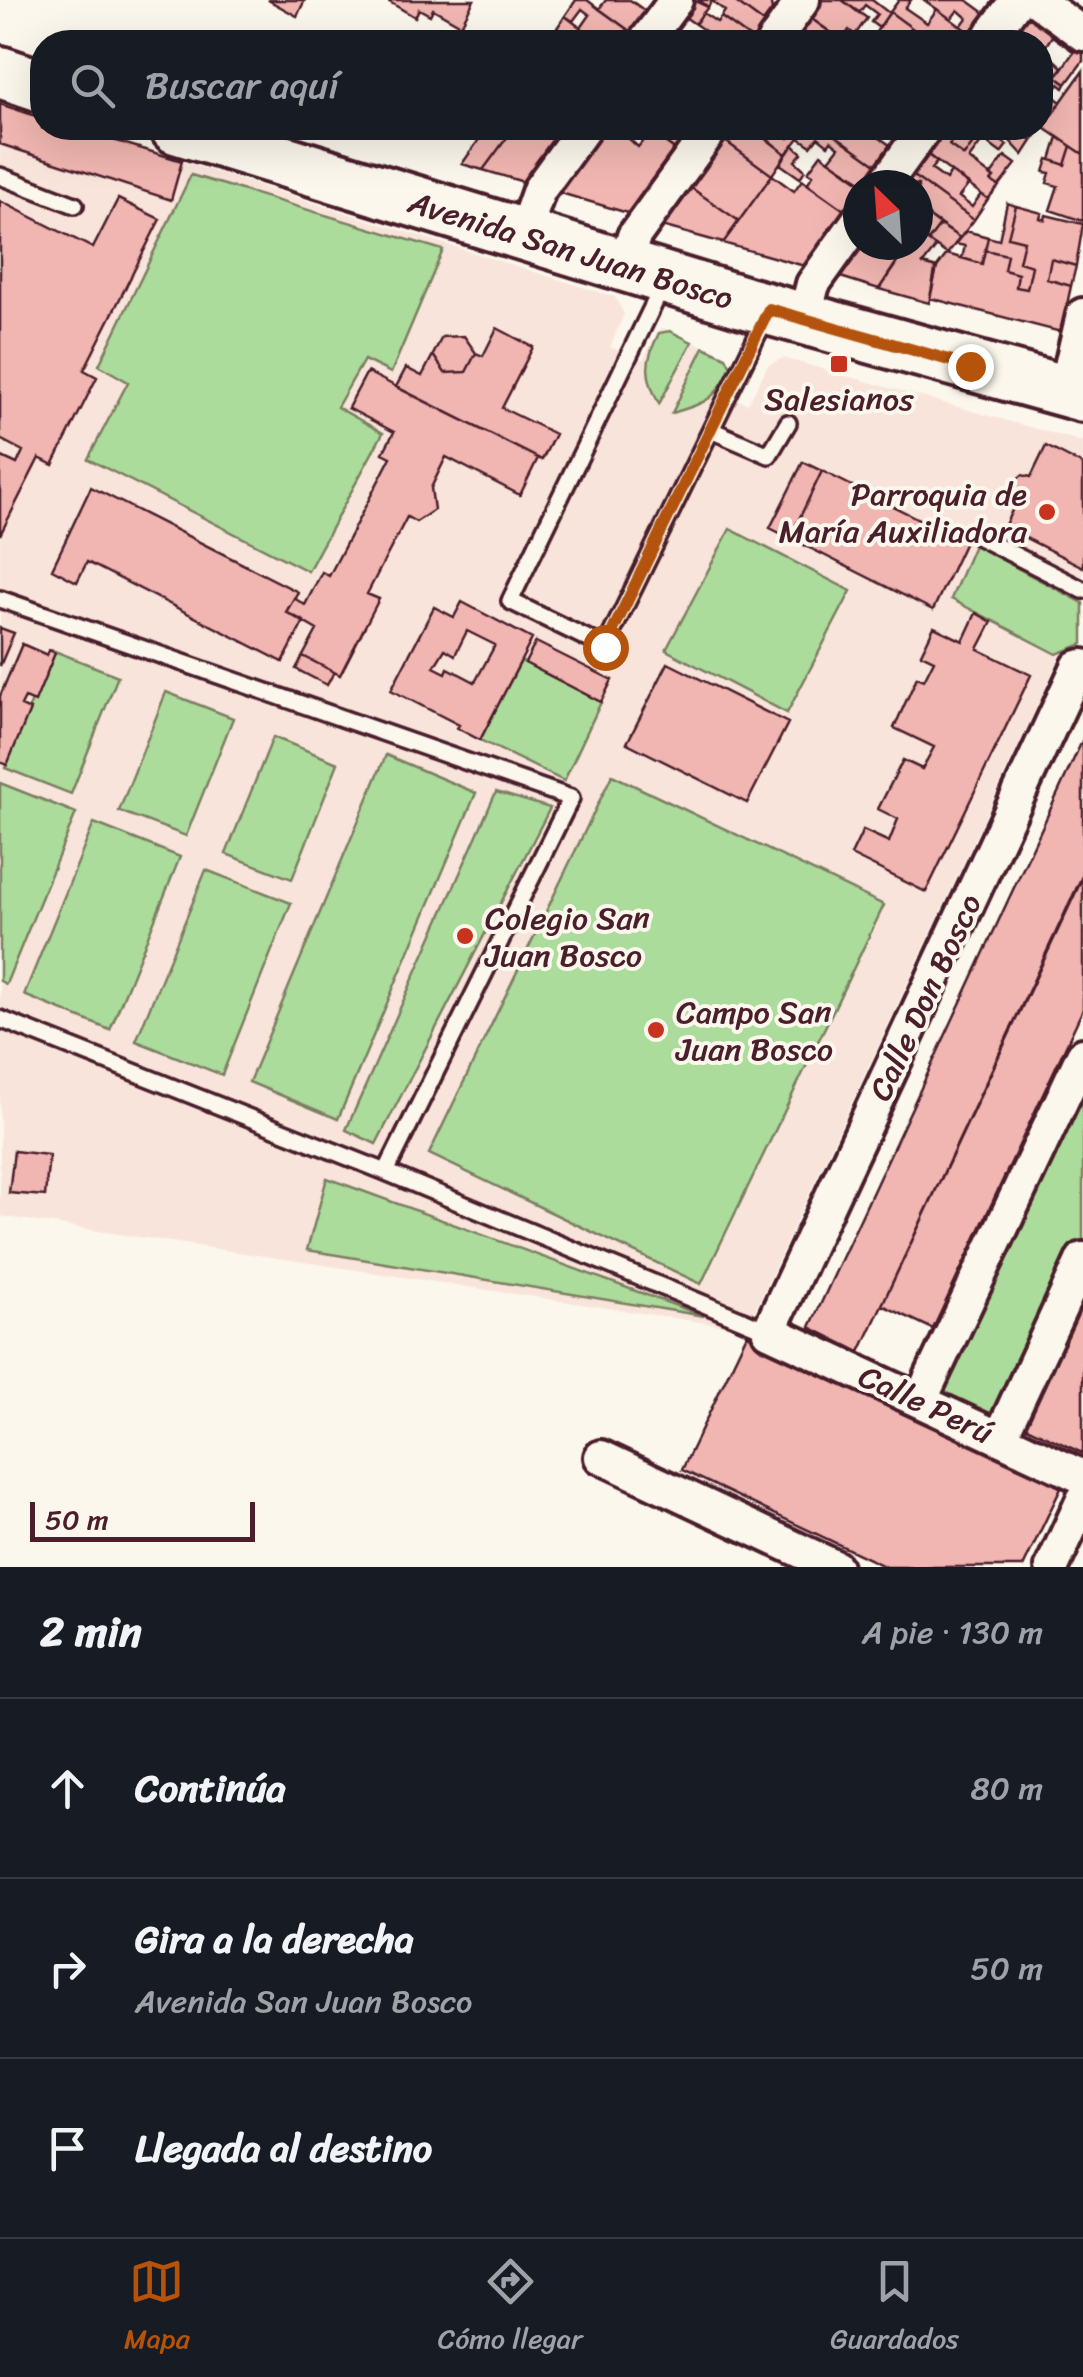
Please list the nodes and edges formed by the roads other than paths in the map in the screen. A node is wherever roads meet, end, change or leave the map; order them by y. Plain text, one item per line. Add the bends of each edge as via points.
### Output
1 (676, 0) edge
2 (804, 0) edge
3 (1016, 0) edge
4 (1036, 0) edge
5 (654, 30) edge
6 (782, 30) edge
7 (995, 30) edge
8 (1083, 34) edge
9 (0, 72) edge
10 (30, 82) edge
11 (214, 140) edge
12 (575, 140) edge
13 (703, 140) edge
14 (916, 140) edge
15 (895, 170) edge
16 (0, 176) edge
17 (75, 205) dead end
18 (522, 236) junction
19 (843, 242) edge
20 (645, 272) junction
21 (786, 314) junction
22 (1083, 315) edge
23 (1074, 394) edge
24 (788, 423) dead end
25 (711, 430) junction
26 (979, 537) dead end
27 (1083, 590) edge
28 (0, 599) edge
29 (1083, 666) edge
30 (0, 1019) edge
31 (1082, 1059) edge
32 (386, 1172) junction
33 (1083, 1258) edge
34 (769, 1331) junction
35 (920, 1401) junction
36 (1000, 1438) junction
37 (601, 1457) dead end
38 (1083, 1477) edge
39 (1083, 1500) edge
40 (835, 1567) edge
41 (1052, 1567) edge

1 - 5 street
2 - 6 street
3 - 7 street
4 - 8 street
9 - 10 main road
11 - 18 main road, Avenida San Juan Bosco
12 - 18 street via 539,190
13 - 20 street via 634,236
14 - 15 street
16 - 17 lane
18 - 20 main road, Avenida San Juan Bosco
19 - 21 street
20 - 21 main road, Avenida San Juan Bosco
20 - 25 lane via 510,601 605,647
21 - 23 main road, Avenida San Juan Bosco
21 - 25 lane
22 - 23 street
24 - 25 lane via 768,455
26 - 27 lane
28 - 32 lane via 571,798
29 - 34 street, Calle Don Bosco
30 - 32 lane
31 - 35 street
32 - 34 lane
33 - 36 street
34 - 35 street, Calle Perú
35 - 36 street, Calle Perú
36 - 38 street, Calle Perú
37 - 40 street
39 - 41 street

